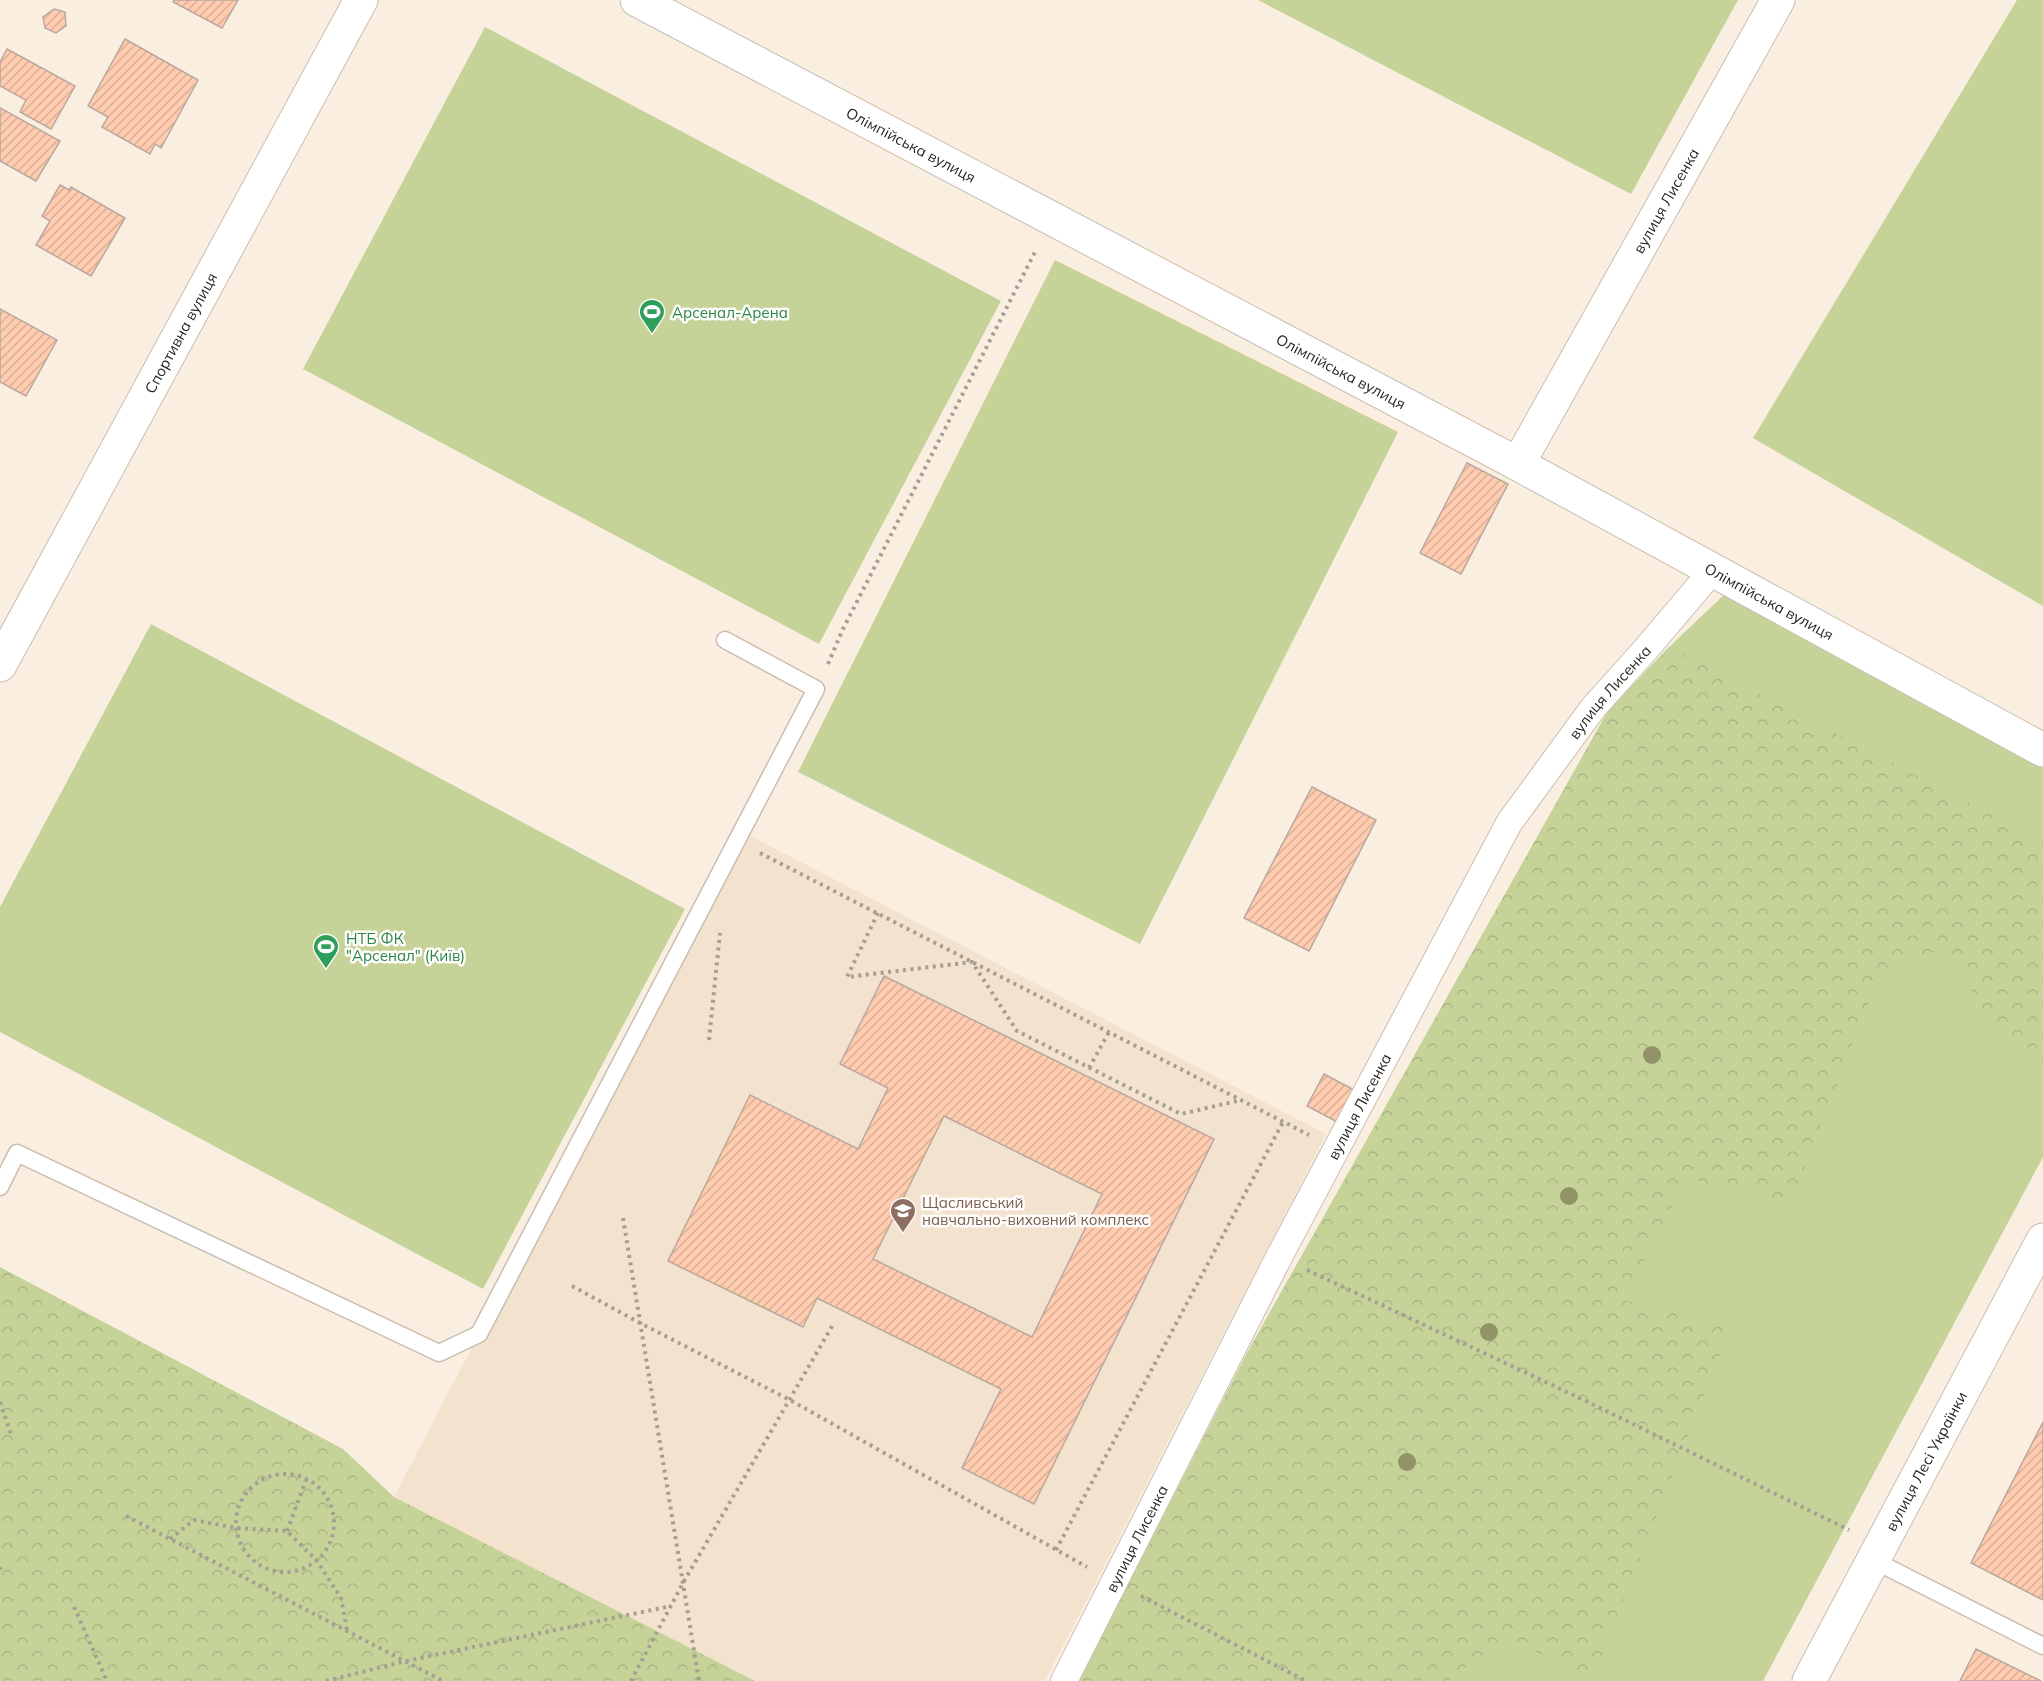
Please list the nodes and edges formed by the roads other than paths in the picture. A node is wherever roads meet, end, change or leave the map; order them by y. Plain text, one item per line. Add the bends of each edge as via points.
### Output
1 (361, 0) edge
2 (636, 0) edge
3 (1778, 0) edge
4 (1518, 464) junction
5 (1713, 570) junction
6 (725, 640) dead end
7 (0, 665) edge
8 (2043, 750) edge
9 (0, 1187) edge
10 (2043, 1240) edge
11 (1873, 1560) junction
12 (2043, 1646) edge
13 (1064, 1681) edge
14 (1809, 1681) edge

1 - 7 street, Спортивна вулиця
2 - 4 street, Олімпійська вулиця
3 - 4 street, вулиця Лисенка
4 - 5 street, Олімпійська вулиця
5 - 8 street, Олімпійська вулиця
5 - 13 street, вулиця Лисенка via 1593,708 1509,823 1279,1257
6 - 9 lane via 816,690 479,1334 439,1353 17,1153
10 - 11 street, вулиця Лесі Українки
11 - 12 lane
11 - 14 street, вулиця Лесі Українки

